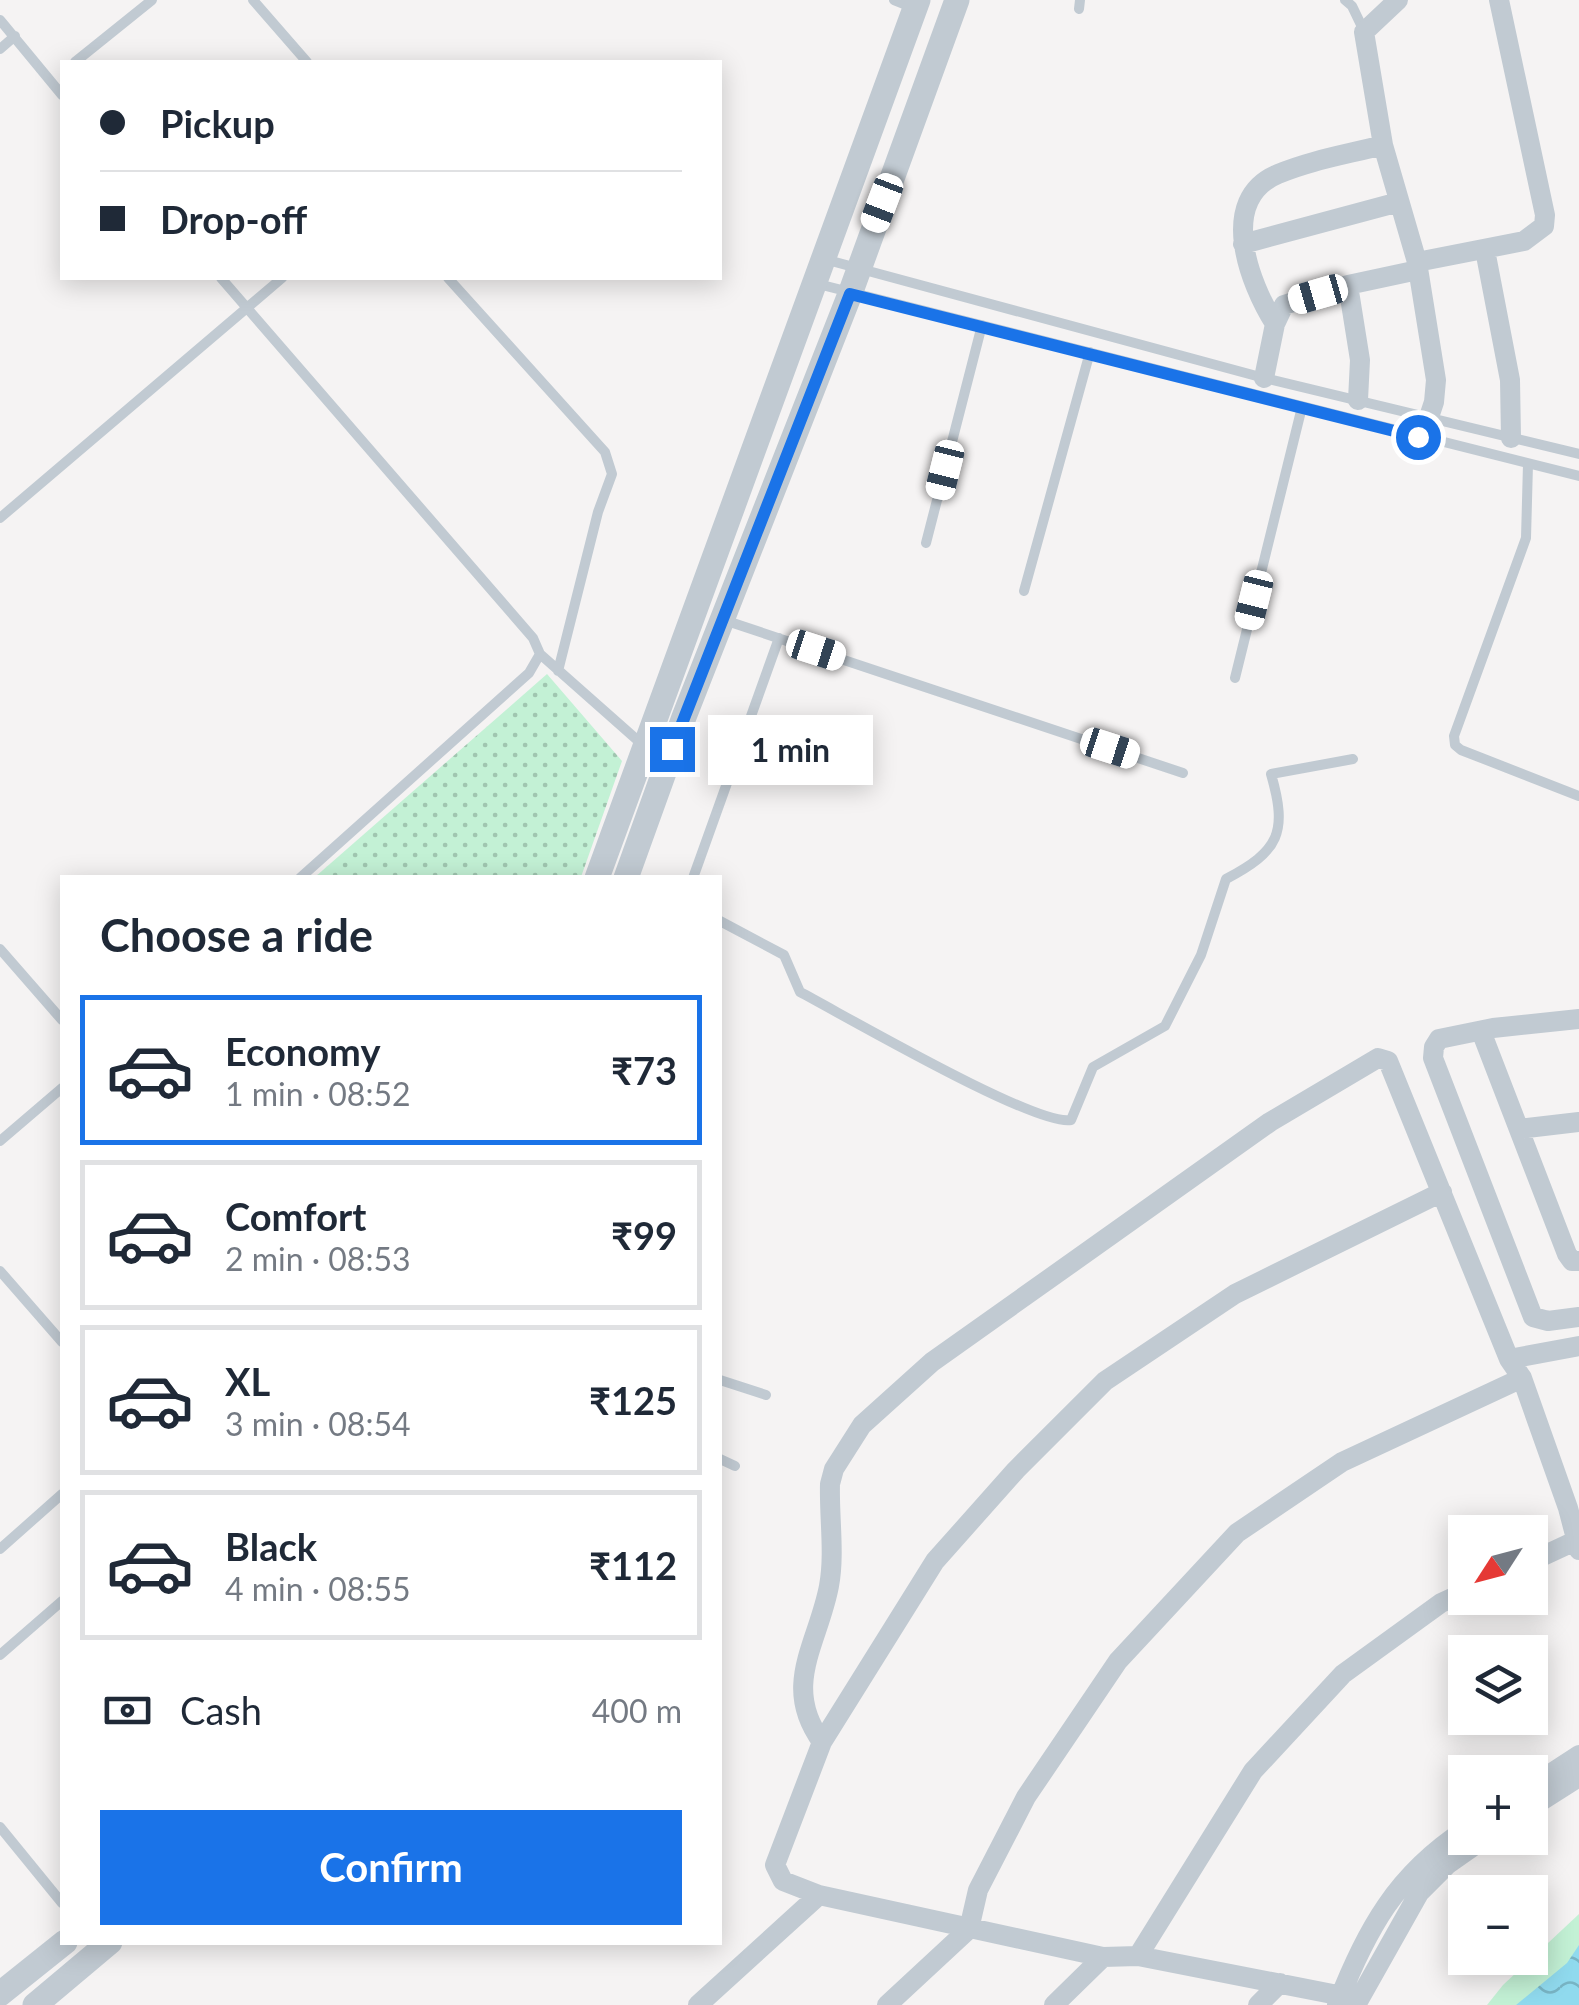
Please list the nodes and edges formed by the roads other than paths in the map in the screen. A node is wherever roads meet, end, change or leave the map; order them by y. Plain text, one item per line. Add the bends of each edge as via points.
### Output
1 (152, 0) edge
2 (253, 0) edge
3 (957, 0) edge
4 (1344, 0) edge
5 (1398, 0) edge
6 (1499, 0) edge
7 (909, 3) edge
8 (0, 20) edge
9 (1364, 32) junction
10 (15, 36) junction
11 (0, 49) edge
12 (78, 60) edge
13 (305, 60) edge
14 (60, 75) edge
15 (52, 82) junction
16 (60, 92) edge
17 (1383, 145) junction
18 (1399, 202) junction
19 (1243, 244) junction
20 (1485, 250) junction
21 (1417, 266) junction
22 (819, 271) junction
23 (223, 280) edge
24 (280, 280) edge
25 (450, 280) edge
26 (853, 282) junction
27 (1348, 285) junction
28 (246, 307) junction
29 (1274, 324) junction
30 (982, 325) junction
31 (1090, 352) junction
32 (1264, 378) junction
33 (1358, 400) junction
34 (1302, 407) junction
35 (1384, 407) junction
36 (1428, 418) junction
37 (1381, 428) junction
38 (1511, 438) junction
39 (1579, 454) edge
40 (1528, 464) junction
41 (1579, 476) edge
42 (0, 518) edge
43 (926, 543) dead end
44 (1024, 591) dead end
45 (723, 620) junction
46 (779, 638) junction
47 (540, 654) junction
48 (558, 670) junction
49 (1234, 678) dead end
50 (645, 746) junction
51 (1353, 760) dead end
52 (1184, 773) dead end
53 (1579, 796) edge
54 (303, 875) edge
55 (598, 875) edge
56 (627, 875) edge
57 (694, 875) edge
58 (722, 922) edge
59 (0, 949) edge
60 (60, 1018) edge
61 (1579, 1019) edge
62 (1481, 1031) junction
63 (60, 1090) edge
64 (1579, 1122) edge
65 (1519, 1129) junction
66 (0, 1141) edge
67 (1442, 1192) junction
68 (1579, 1261) edge
69 (0, 1272) edge
70 (1579, 1317) edge
71 (60, 1340) edge
72 (1579, 1346) edge
73 (1509, 1359) junction
74 (1522, 1378) junction
75 (722, 1381) edge
76 (766, 1395) dead end
77 (722, 1461) edge
78 (735, 1466) dead end
79 (60, 1496) edge
80 (1574, 1507) edge
81 (1577, 1545) edge
82 (0, 1549) edge
83 (1548, 1555) edge
84 (1448, 1599) edge
85 (60, 1603) edge
86 (0, 1654) edge
87 (822, 1742) junction
88 (1579, 1755) edge
89 (1548, 1775) edge
90 (1579, 1777) edge
91 (1548, 1797) edge
92 (2, 1833) edge
93 (1448, 1842) edge
94 (1461, 1855) edge
95 (819, 1896) junction
96 (60, 1901) edge
97 (969, 1929) junction
98 (61, 1945) edge
99 (107, 1945) edge
100 (1138, 1956) junction
101 (1103, 1958) junction
102 (1280, 1983) junction
103 (0, 1994) edge
104 (1348, 2001) edge
105 (47, 2002) edge
106 (698, 2005) edge
107 (887, 2005) edge
108 (1054, 2005) edge
109 (1258, 2005) edge

1 - 12 lane
2 - 13 lane
3 - 26 street
4 - 9 lane
5 - 9 street
6 - 20 street via 1546,215 1530,238
7 - 22 street
8 - 10 lane
9 - 17 street
10 - 11 lane
10 - 15 lane
14 - 15 lane
15 - 16 lane
17 - 18 street
17 - 19 street via 1276,174 1250,198
18 - 19 street
18 - 21 street
19 - 29 street
20 - 21 street
20 - 38 street via 1510,380
21 - 27 street
21 - 36 street via 1436,380
22 - 26 lane
22 - 26 lane
22 - 50 street
23 - 28 lane
24 - 28 lane
25 - 48 lane via 605,452 612,474
26 - 30 lane
26 - 32 lane
26 - 45 street
27 - 29 street via 1288,302
27 - 33 street via 1360,360
28 - 42 lane
28 - 47 lane via 533,638
29 - 32 street
30 - 31 lane
30 - 43 lane
31 - 34 lane
31 - 44 lane
32 - 33 lane
33 - 35 lane
34 - 37 lane
34 - 49 lane
35 - 36 lane
35 - 37 lane
36 - 38 lane
37 - 40 lane
38 - 39 lane
40 - 41 lane
40 - 53 lane via 1526,538 1455,745
45 - 46 lane
45 - 56 street
46 - 52 lane
46 - 57 lane
47 - 48 lane
47 - 54 lane via 529,673
48 - 50 lane
50 - 55 street
51 - 58 lane via 1271,774 1280,819 1276,836 1260,860 1226,879 1200,954 1164,1026 1092,1066 1071,1120 1018,1108 800,992 784,955
59 - 60 lane
61 - 62 street
62 - 65 street
62 - 70 street via 1439,1039 1434,1058 1533,1317
63 - 66 lane
64 - 65 street
65 - 68 street via 1566,1254
67 - 73 street
67 - 87 street via 1235,1294 1105,1381 936,1561
67 - 87 street via 1388,1061 1378,1058 1270,1122 932,1362 862,1425 834,1469 830,1584 805,1661 804,1710
69 - 71 lane
72 - 73 street
73 - 74 street
74 - 80 street
74 - 97 street via 1342,1462 1237,1534 1118,1662 1026,1797 978,1890
75 - 76 lane
77 - 78 lane
79 - 82 lane
80 - 81 street
81 - 83 street
84 - 100 street via 1343,1674 1253,1771
85 - 86 lane
87 - 95 street via 775,1865 783,1881
88 - 89 street
90 - 91 street
92 - 96 lane
93 - 104 street via 1387,1900
94 - 104 street via 1420,1893
95 - 97 street
95 - 106 street
97 - 101 street
97 - 107 street
98 - 103 street
99 - 105 street
100 - 101 street
100 - 102 street
101 - 108 street
102 - 104 street
102 - 109 street

